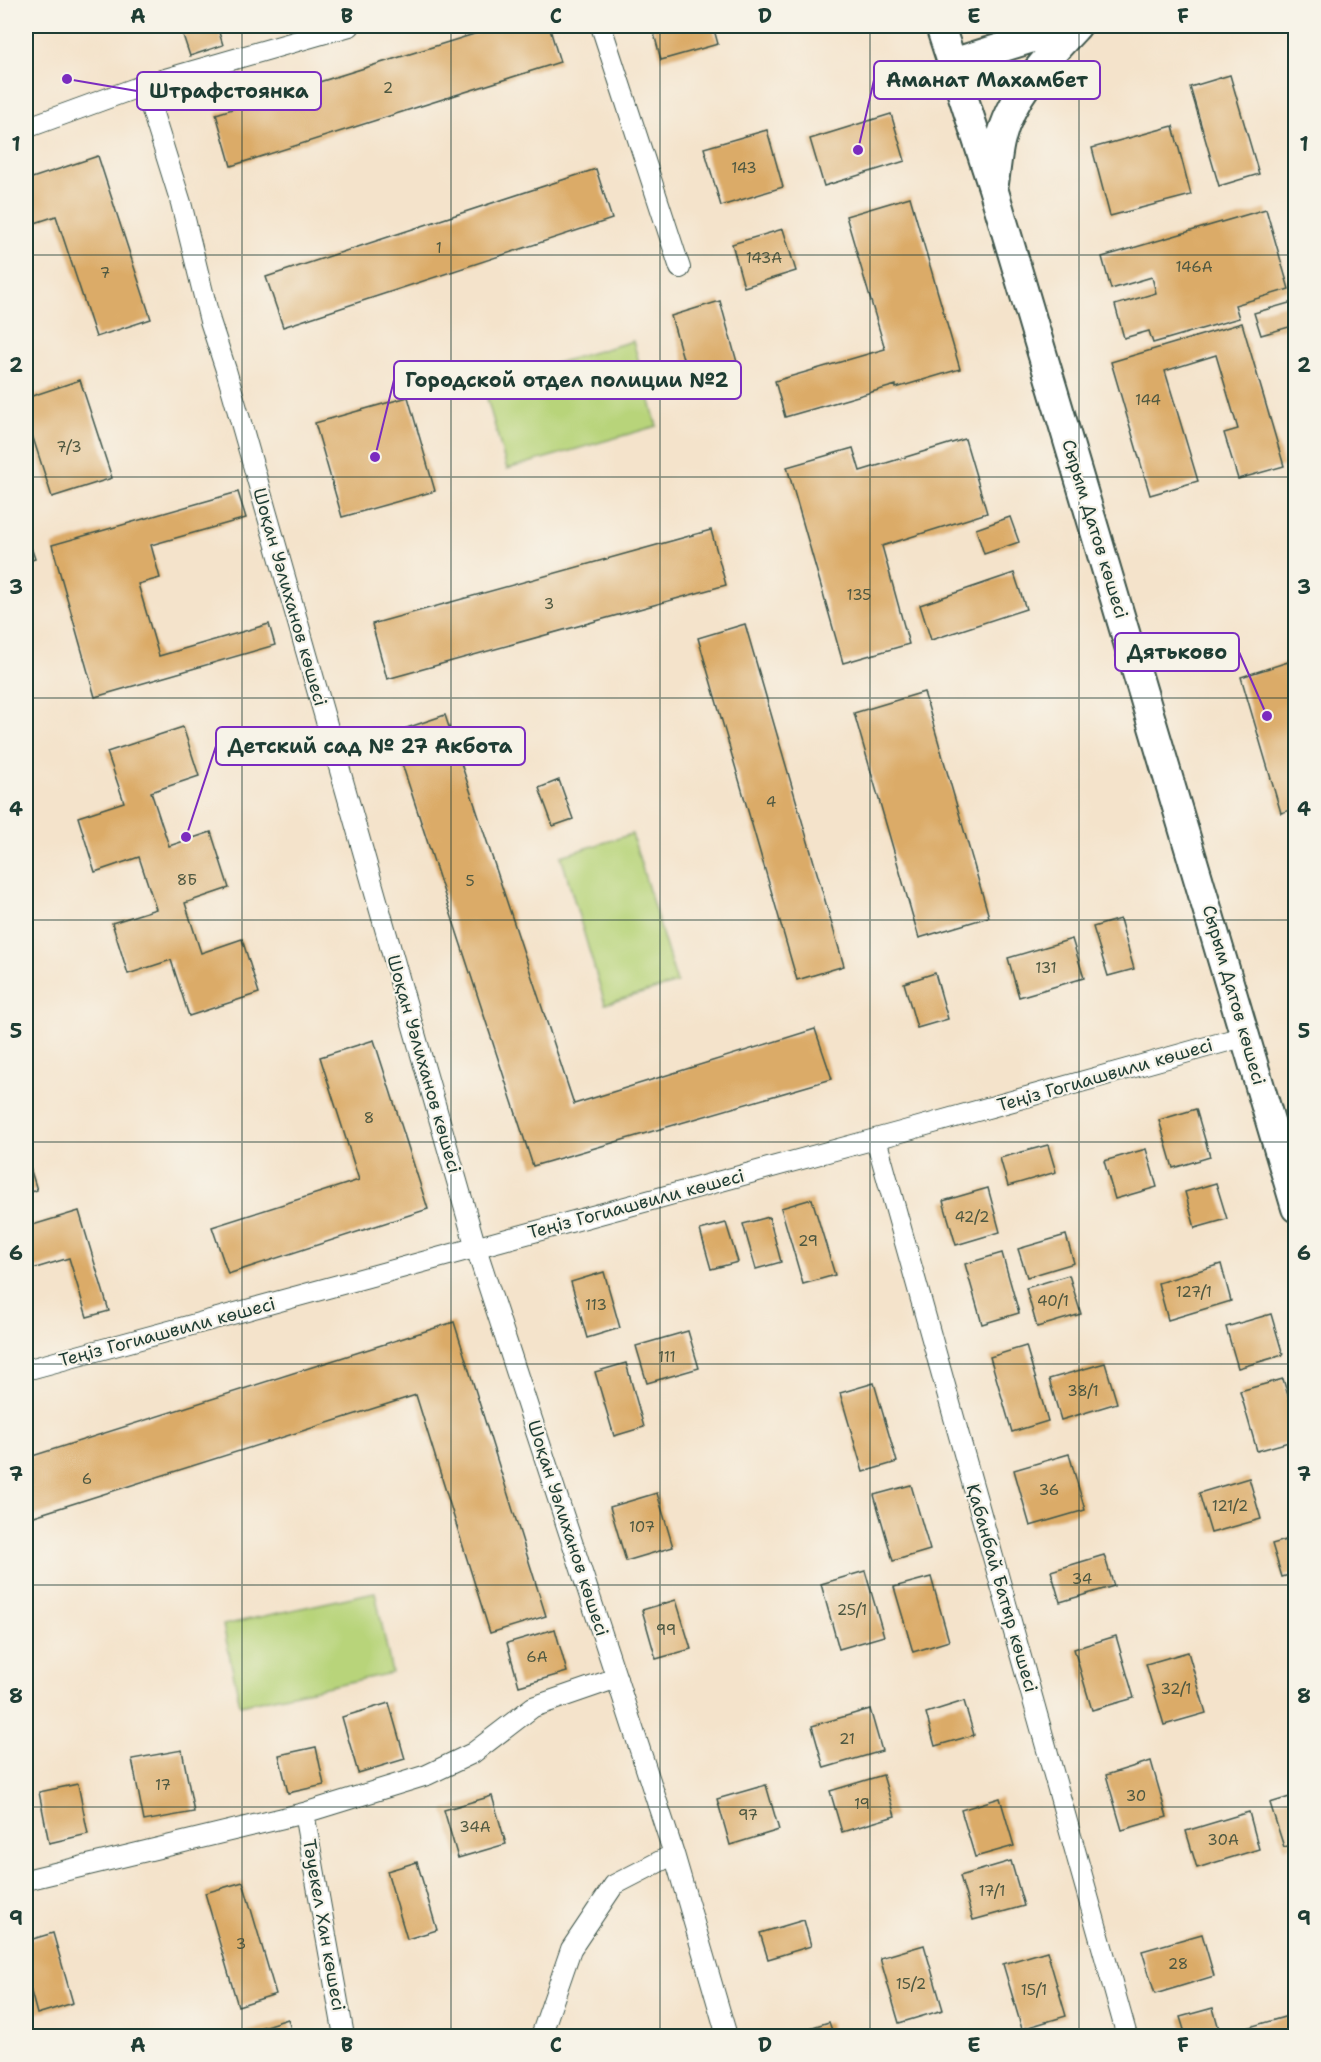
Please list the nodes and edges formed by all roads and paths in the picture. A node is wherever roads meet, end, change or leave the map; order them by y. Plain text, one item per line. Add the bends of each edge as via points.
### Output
1 (350, 26) edge
2 (601, 26) edge
3 (940, 26) edge
4 (1071, 26) edge
5 (1077, 26) edge
6 (952, 63) junction
7 (144, 86) junction
8 (26, 128) edge
9 (993, 188) junction
10 (680, 267) dead end
11 (1246, 1036) junction
12 (876, 1139) junction
13 (1296, 1208) edge
14 (476, 1248) junction
15 (26, 1371) edge
16 (617, 1678) junction
17 (304, 1813) junction
18 (674, 1854) junction
19 (26, 1880) edge
20 (344, 2037) edge
21 (541, 2037) edge
22 (727, 2037) edge
23 (1127, 2037) edge

1 - 7 street
2 - 10 street
3 - 6 main road, Сырым Датов көшесі
4 - 6 main road
5 - 9 main road via 1035,72 1013,106 1000,140
6 - 9 main road, Сырым Датов көшесі
7 - 8 street
7 - 14 street, Шоқан Уәлиханов көшесі via 181,203 210,321
9 - 11 main road, Сырым Датов көшесі
11 - 12 street, Теңіз Гогиашвили көшесі
11 - 13 main road, Сырым Датов көшесі
12 - 14 street, Теңіз Гогиашвили көшесі
12 - 23 street, Қабанбай Батыр көшесі
14 - 15 street, Теңіз Гогиашвили көшесі
14 - 16 street, Шоқан Уәлиханов көшесі
16 - 17 street via 533,1707 473,1753 427,1775
16 - 18 street, Шоқан Уәлиханов көшесі
17 - 19 street
17 - 20 street, Тәуекел Хан көшесі
18 - 21 street via 614,1885 571,1949
18 - 22 street, Шоқан Уәлиханов көшесі

